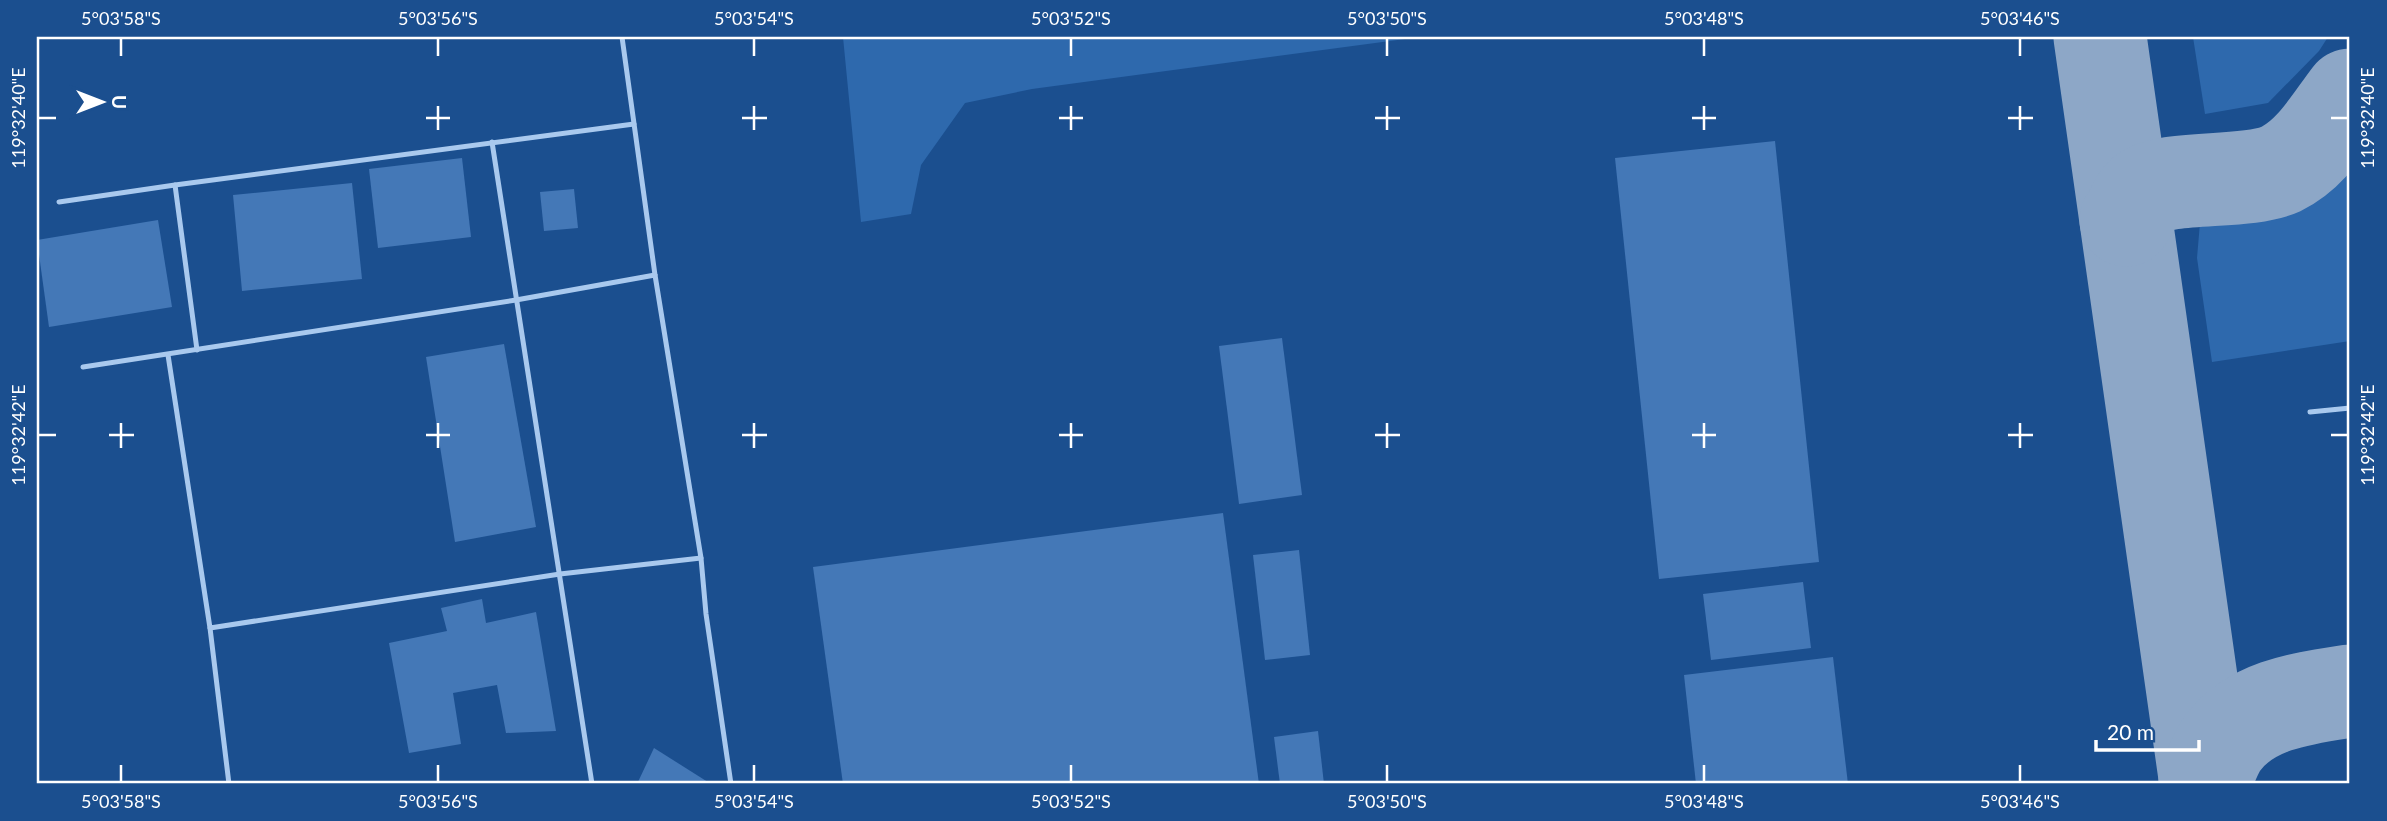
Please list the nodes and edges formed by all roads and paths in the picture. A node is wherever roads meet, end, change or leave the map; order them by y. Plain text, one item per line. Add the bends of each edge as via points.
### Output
1 (622, 37) edge
2 (634, 124) junction
3 (492, 142) junction
4 (174, 184) junction
5 (60, 202) dead end
6 (655, 275) junction
7 (516, 300) junction
8 (197, 350) junction
9 (168, 355) junction
10 (83, 367) dead end
11 (2350, 408) edge
12 (2310, 412) dead end
13 (701, 558) junction
14 (560, 573) junction
15 (210, 628) junction
16 (229, 784) edge
17 (593, 784) edge
18 (731, 784) edge

1 - 2 lane
2 - 3 lane
2 - 6 lane
3 - 4 lane
3 - 7 lane
4 - 5 lane
4 - 8 lane
6 - 7 lane
6 - 13 lane
7 - 8 lane
7 - 14 lane
8 - 9 lane
9 - 10 lane
9 - 15 lane
11 - 12 lane
13 - 14 lane
13 - 18 lane
14 - 15 lane
14 - 17 lane
15 - 16 lane

